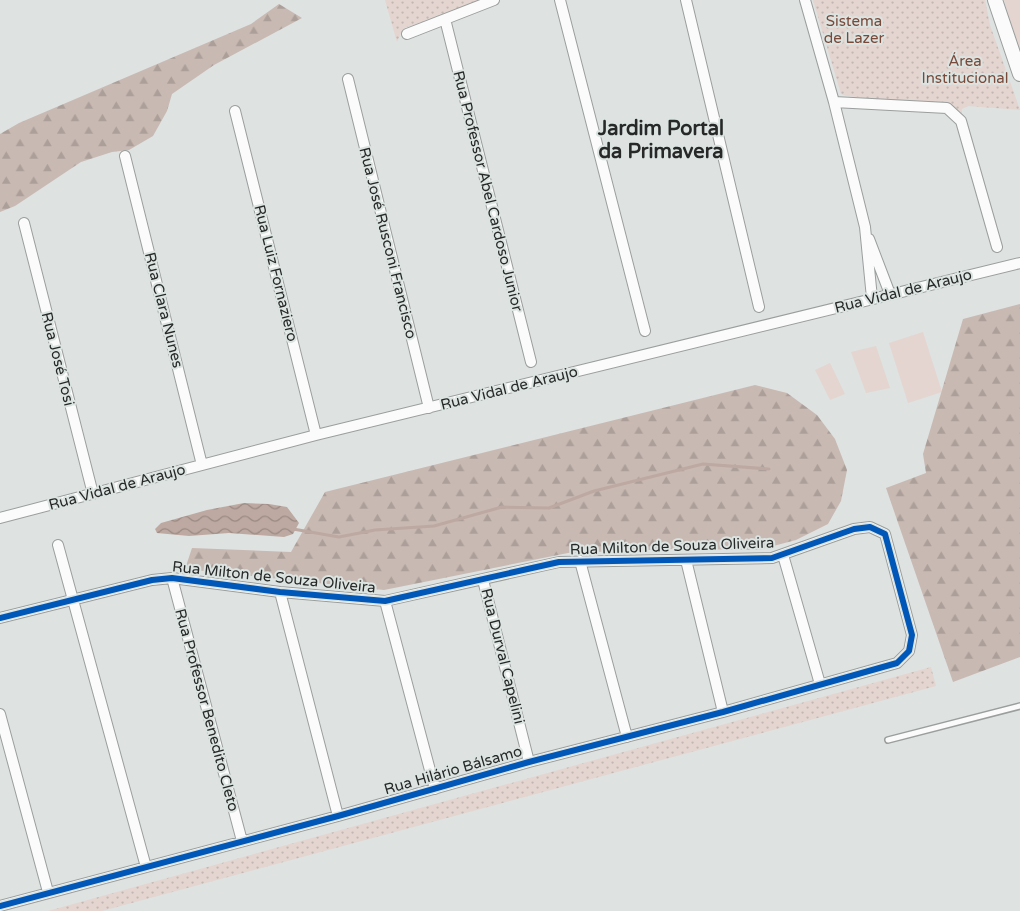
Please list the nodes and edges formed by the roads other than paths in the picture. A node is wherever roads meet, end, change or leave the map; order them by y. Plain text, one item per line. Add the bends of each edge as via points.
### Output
1 (494, 0) edge
2 (560, 0) edge
3 (686, 0) edge
4 (805, 0) edge
5 (995, 0) edge
6 (445, 19) junction
7 (407, 34) dead end
8 (1020, 74) edge
9 (348, 79) dead end
10 (834, 102) junction
11 (235, 111) dead end
12 (125, 156) dead end
13 (24, 224) dead end
14 (865, 227) junction
15 (997, 247) dead end
16 (1020, 263) edge
17 (890, 294) junction
18 (872, 298) junction
19 (759, 307) dead end
20 (645, 330) dead end
21 (531, 362) dead end
22 (429, 408) junction
23 (316, 436) junction
24 (202, 465) junction
25 (92, 494) junction
26 (0, 518) edge
27 (58, 545) dead end
28 (783, 555) junction
29 (686, 560) junction
30 (580, 561) junction
31 (172, 578) junction
32 (483, 580) junction
33 (280, 592) junction
34 (72, 600) junction
35 (386, 601) junction
36 (0, 618) edge
37 (909, 651) joint
38 (820, 684) junction
39 (1020, 706) edge
40 (723, 712) junction
41 (0, 714) edge
42 (627, 737) junction
43 (888, 740) dead end
44 (529, 762) junction
45 (435, 788) junction
46 (338, 816) junction
47 (242, 841) junction
48 (146, 867) junction
49 (48, 892) junction
50 (0, 906) edge

1 - 6 street
2 - 20 street
3 - 19 street
4 - 10 street
5 - 8 main road
6 - 7 street
6 - 21 street, Rua Professor Abel Cardoso Junior
9 - 22 street, Rua José Rusconi Francisco
10 - 14 street
10 - 15 street via 947,108 961,121
11 - 23 street, Rua Luiz Fornaziero
12 - 24 street, Rua Clara Nunes
13 - 25 street, Rua José Tosi
14 - 17 street
14 - 18 street
16 - 17 street, Rua Vidal de Araujo
17 - 18 street, Rua Vidal de Araujo
18 - 22 street, Rua Vidal de Araujo
22 - 23 street, Rua Vidal de Araujo
23 - 24 street, Rua Vidal de Araujo
24 - 25 street, Rua Vidal de Araujo
25 - 26 street, Rua Vidal de Araujo
27 - 34 street
28 - 29 street, Rua Milton de Souza Oliveira
28 - 37 street, Rua Milton de Souza Oliveira via 854,528 870,527 886,534 912,635
28 - 38 street
29 - 30 street, Rua Milton de Souza Oliveira
29 - 40 street
30 - 32 street, Rua Milton de Souza Oliveira via 559,562
30 - 42 street
31 - 33 street, Rua Milton de Souza Oliveira
31 - 34 street, Rua Milton de Souza Oliveira
31 - 47 street, Rua Professor Benedito Cleto
32 - 35 street, Rua Milton de Souza Oliveira
32 - 44 street, Rua Durval Capelini
33 - 35 street, Rua Milton de Souza Oliveira
33 - 46 street
34 - 36 street, Rua Milton de Souza Oliveira
34 - 48 street
35 - 45 street
37 - 38 street, Rua Hilário Bálsamo via 896,663
38 - 40 street, Rua Hilário Bálsamo
39 - 43 lane
40 - 42 street, Rua Hilário Bálsamo
41 - 49 street
42 - 44 street, Rua Hilário Bálsamo
44 - 45 street, Rua Hilário Bálsamo
45 - 46 street, Rua Hilário Bálsamo
46 - 47 street, Rua Hilário Bálsamo
47 - 48 street, Rua Hilário Bálsamo
48 - 49 street, Rua Hilário Bálsamo
49 - 50 street, Rua Hilário Bálsamo

